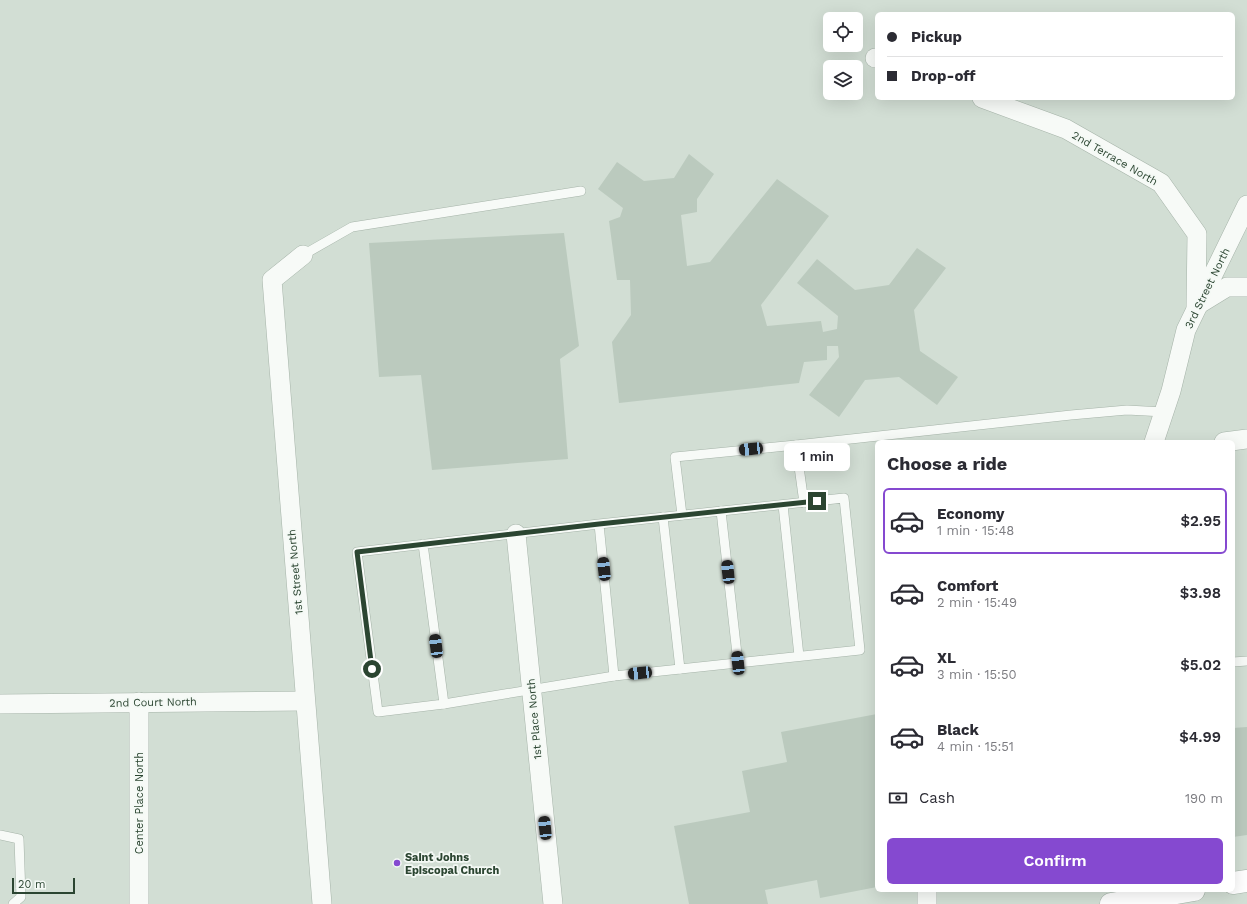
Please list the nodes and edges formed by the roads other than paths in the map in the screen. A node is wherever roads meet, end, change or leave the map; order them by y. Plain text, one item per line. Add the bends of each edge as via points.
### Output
1 (987, 100) edge
2 (581, 191) dead end
3 (1247, 205) edge
4 (303, 255) joint
5 (1247, 287) edge
6 (1196, 306) junction
7 (1164, 412) junction
8 (1247, 439) edge
9 (1155, 440) edge
10 (1235, 441) edge
11 (796, 445) junction
12 (804, 502) junction
13 (783, 504) junction
14 (722, 511) junction
15 (682, 515) junction
16 (663, 517) junction
17 (599, 524) junction
18 (516, 534) junction
19 (423, 544) junction
20 (799, 656) junction
21 (1247, 661) edge
22 (1235, 662) edge
23 (738, 663) junction
24 (680, 669) junction
25 (614, 676) junction
26 (531, 690) junction
27 (305, 700) junction
28 (140, 702) junction
29 (0, 704) edge
30 (444, 704) junction
31 (0, 835) edge
32 (1247, 881) edge
33 (1235, 883) edge
34 (927, 892) edge
35 (1170, 892) edge
36 (1135, 895) edge
37 (13, 904) edge
38 (139, 904) edge
39 (322, 904) edge
40 (553, 904) edge
41 (927, 904) edge
42 (1111, 904) edge

1 - 6 street, 2nd Terrace North via 1066,130 1161,183 1196,234
2 - 4 lane via 352,227
3 - 6 street, 3rd Street North
4 - 27 street, 1st Street North via 272,280
5 - 6 street via 1227,287
6 - 7 street, 3rd Street North via 1186,330
7 - 9 street, 3rd Street North
7 - 11 lane via 1127,410 1071,415
8 - 10 street
11 - 12 lane
11 - 15 lane via 675,457
12 - 13 lane
12 - 20 lane via 844,498 860,650
13 - 14 lane
13 - 20 lane
14 - 15 lane
14 - 23 lane
15 - 16 lane
16 - 17 lane
16 - 24 lane
17 - 18 lane
17 - 25 lane
18 - 19 lane
18 - 26 street, 1st Place North
19 - 30 lane
19 - 30 lane via 357,552 378,712
20 - 23 lane
21 - 22 lane
23 - 24 lane
24 - 25 lane
25 - 26 lane
26 - 30 lane
26 - 40 street, 1st Place North
27 - 28 street, 2nd Court North
27 - 39 street, 1st Street North
28 - 29 street, 2nd Court North
28 - 38 street, Center Place North
31 - 37 lane via 20,839 21,897
32 - 33 street
34 - 41 street
35 - 36 street
36 - 42 street

